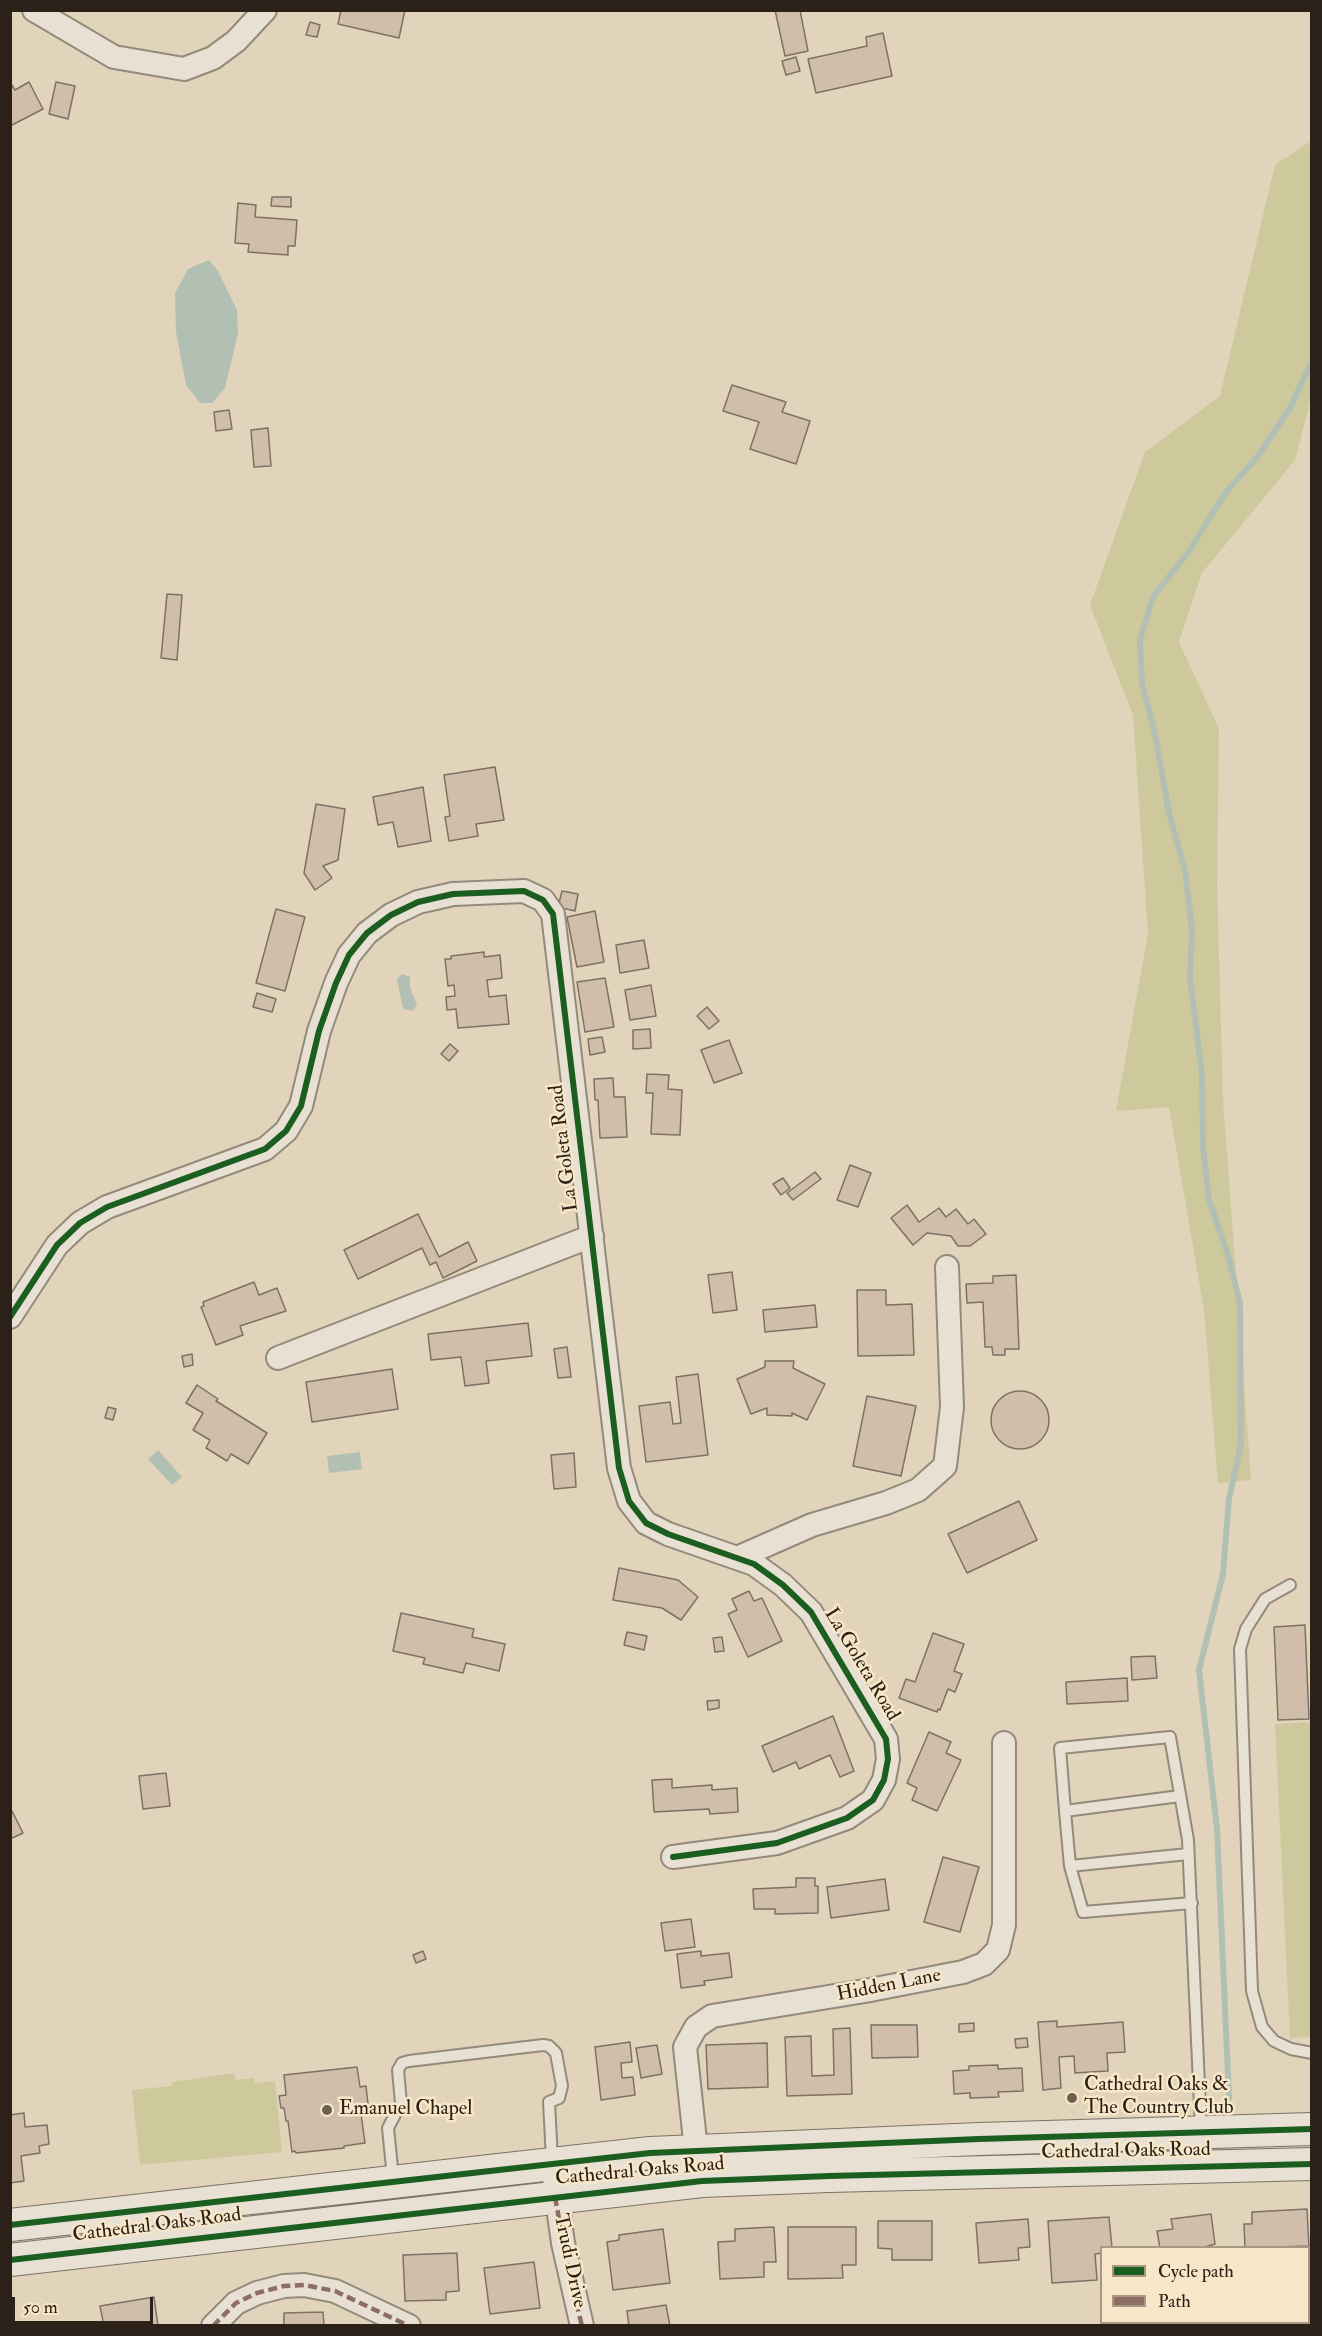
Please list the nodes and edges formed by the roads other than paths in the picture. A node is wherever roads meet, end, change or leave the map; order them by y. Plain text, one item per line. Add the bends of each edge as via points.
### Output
1 (34, 10) edge
2 (265, 10) edge
3 (592, 1236) junction
4 (947, 1267) dead end
5 (10, 1317) edge
6 (278, 1358) dead end
7 (737, 1558) junction
8 (1290, 1585) dead end
9 (1004, 1743) dead end
10 (1180, 1796) junction
11 (1065, 1811) junction
12 (1188, 1854) junction
13 (674, 1857) dead end
14 (1070, 1866) junction
15 (1192, 1903) junction
16 (1311, 2053) edge
17 (1311, 2129) edge
18 (1201, 2132) junction
19 (696, 2150) junction
20 (552, 2164) junction
21 (1311, 2164) edge
22 (393, 2182) junction
23 (555, 2197) junction
24 (10, 2225) edge
25 (10, 2260) edge
26 (213, 2325) edge
27 (409, 2325) edge
28 (582, 2325) edge

1 - 2 street via 114,57 184,69 213,58 236,41
3 - 5 street, La Goleta Road via 553,914 543,900 524,891 453,894 418,902 391,915 367,933 349,955 319,1031 301,1106 286,1131 265,1149 107,1207 80,1223 57,1245
3 - 6 street, La Goleta Road
3 - 7 street, La Goleta Road via 619,1468 630,1501 646,1523
4 - 7 street via 952,1407 945,1466 918,1490 812,1525
7 - 13 street, La Goleta Road via 754,1564 783,1585 811,1612 886,1738 888,1760 884,1780 873,1800 847,1818 819,1830 777,1843
8 - 16 lane via 1265,1599 1246,1629 1240,1649 1252,1991 1262,2027 1274,2041
9 - 19 street, Hidden Lane via 1004,1925 998,1950 984,1964 963,1971 712,2016 696,2027 684,2047
10 - 11 lane
10 - 11 lane via 1170,1737 1060,1748
10 - 12 lane
11 - 14 lane
12 - 14 lane
12 - 15 lane
14 - 15 lane via 1083,1912
15 - 18 lane
17 - 18 main road, Cathedral Oaks Road
18 - 19 main road, Cathedral Oaks Road
19 - 20 main road, Cathedral Oaks Road
20 - 22 main road, Cathedral Oaks Road
20 - 22 lane via 549,2102 559,2098 562,2086 556,2053 543,2045 402,2063 398,2070 400,2103 388,2128
20 - 23 street, Trudi Drive
21 - 23 main road, Cathedral Oaks Road via 702,2181
22 - 24 main road, Cathedral Oaks Road
23 - 25 main road, Cathedral Oaks Road
23 - 28 street, Trudi Drive
26 - 27 street via 236,2303 257,2293 304,2285 335,2291

